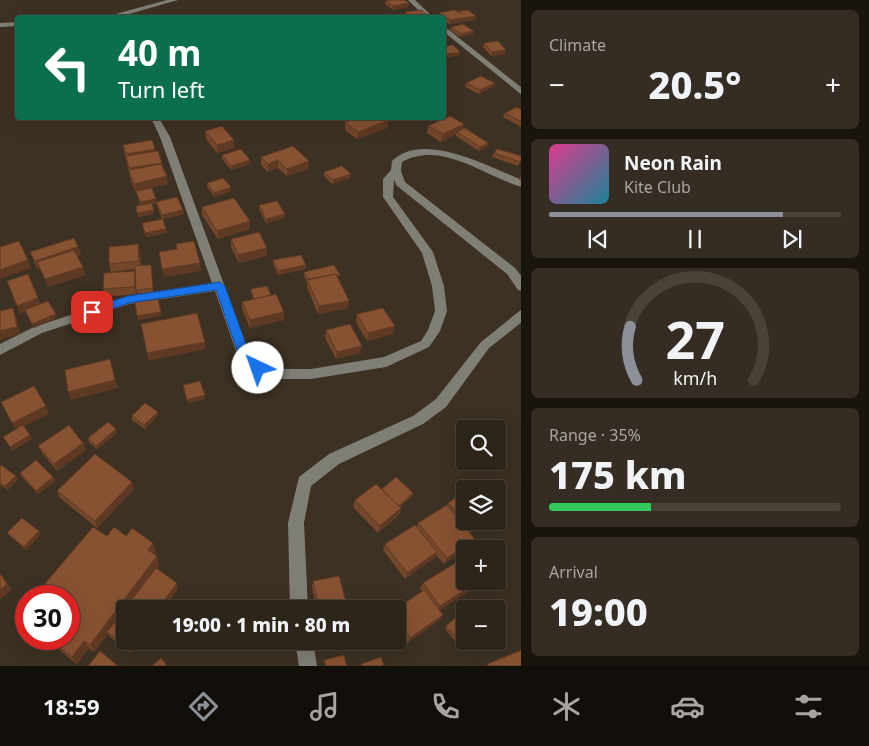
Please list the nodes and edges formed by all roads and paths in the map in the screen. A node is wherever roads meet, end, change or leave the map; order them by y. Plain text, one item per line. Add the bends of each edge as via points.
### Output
1 (175, 0) edge
2 (411, 0) edge
3 (116, 15) edge
4 (428, 15) edge
5 (15, 24) edge
6 (0, 25) edge
7 (446, 30) edge
8 (521, 92) edge
9 (156, 120) edge
10 (396, 171) junction
11 (521, 184) edge
12 (220, 286) junction
13 (521, 286) edge
14 (521, 314) edge
15 (0, 350) edge
16 (299, 600) edge
17 (305, 650) edge
18 (308, 666) edge

1 - 3 street
2 - 4 street
5 - 6 street
7 - 8 street
9 - 12 street
10 - 11 street via 398,161 406,153 428,151 458,157
10 - 12 street via 388,179 388,197 427,252 438,286 441,311 426,344 386,362 311,374 270,374 246,361
10 - 13 street via 400,183 510,271
12 - 15 street via 128,300 38,330
14 - 16 street via 485,345 441,403 418,420 334,459 304,482 296,523
17 - 18 street

